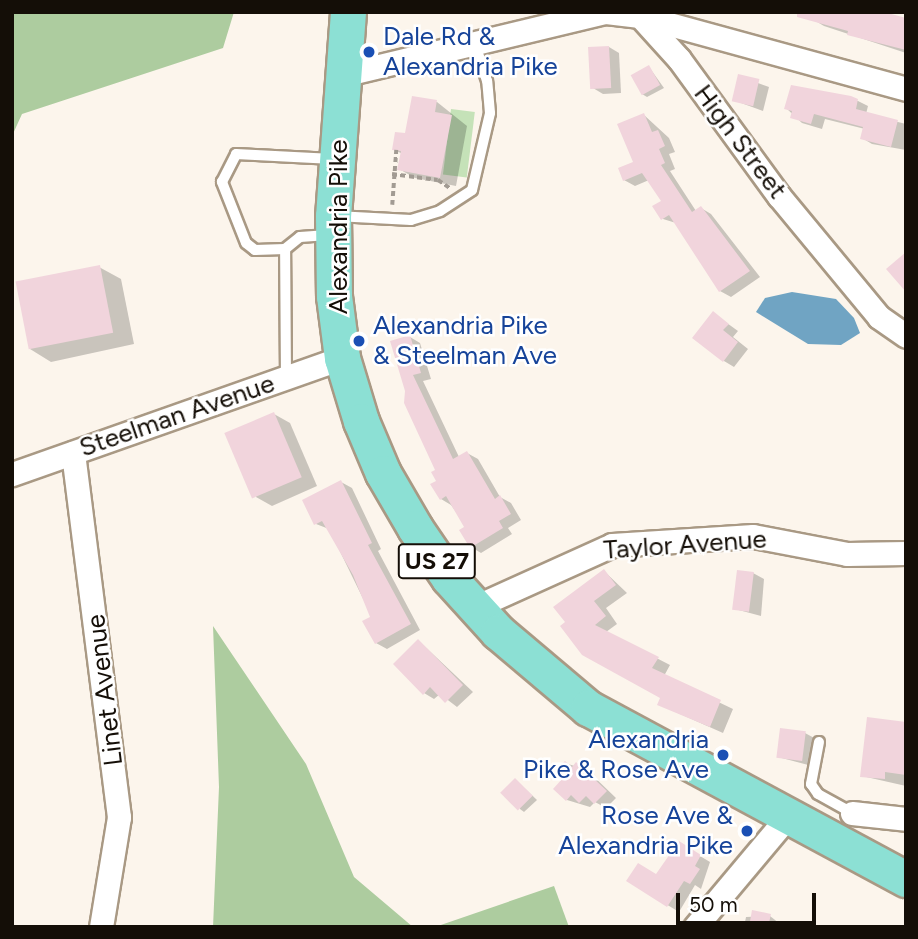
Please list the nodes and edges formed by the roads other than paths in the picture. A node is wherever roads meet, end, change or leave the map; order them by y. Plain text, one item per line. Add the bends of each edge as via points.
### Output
1 (348, 12) edge
2 (606, 12) edge
3 (640, 16) junction
4 (475, 43) junction
5 (342, 75) junction
6 (906, 89) edge
7 (338, 159) junction
8 (333, 225) junction
9 (285, 249) junction
10 (906, 336) edge
11 (342, 358) junction
12 (286, 378) junction
13 (73, 453) junction
14 (12, 474) edge
15 (906, 553) edge
16 (475, 607) junction
17 (819, 742) dead end
18 (852, 813) joint
19 (788, 816) junction
20 (906, 819) edge
21 (906, 879) edge
22 (101, 927) edge
23 (695, 927) edge

1 - 5 main road, Alexandria Pike / US 27
2 - 3 street
2 - 4 street
3 - 6 street
3 - 10 street, High Street via 679,59 779,196 892,330
4 - 5 street
4 - 8 lane via 487,80 490,113 478,177 459,200 411,220
5 - 7 main road, Alexandria Pike / US 27
7 - 8 main road, Alexandria Pike / US 27
7 - 9 lane via 236,154 222,182 246,243 255,250
8 - 9 lane via 300,237
8 - 11 main road, Alexandria Pike / US 27 via 334,296
9 - 12 lane
11 - 12 street, Steelman Avenue
11 - 16 main road, Alexandria Pike / US 27 via 383,473 449,578
12 - 13 street, Steelman Avenue
13 - 14 street, Steelman Avenue
13 - 22 street, Linet Avenue via 119,817
15 - 16 street, Taylor Avenue via 847,554 753,536 612,545
16 - 19 main road, Alexandria Pike / US 27 via 518,652 588,708
17 - 18 lane via 811,784 818,794
18 - 20 street
19 - 21 main road, Alexandria Pike / US 27
19 - 23 street

